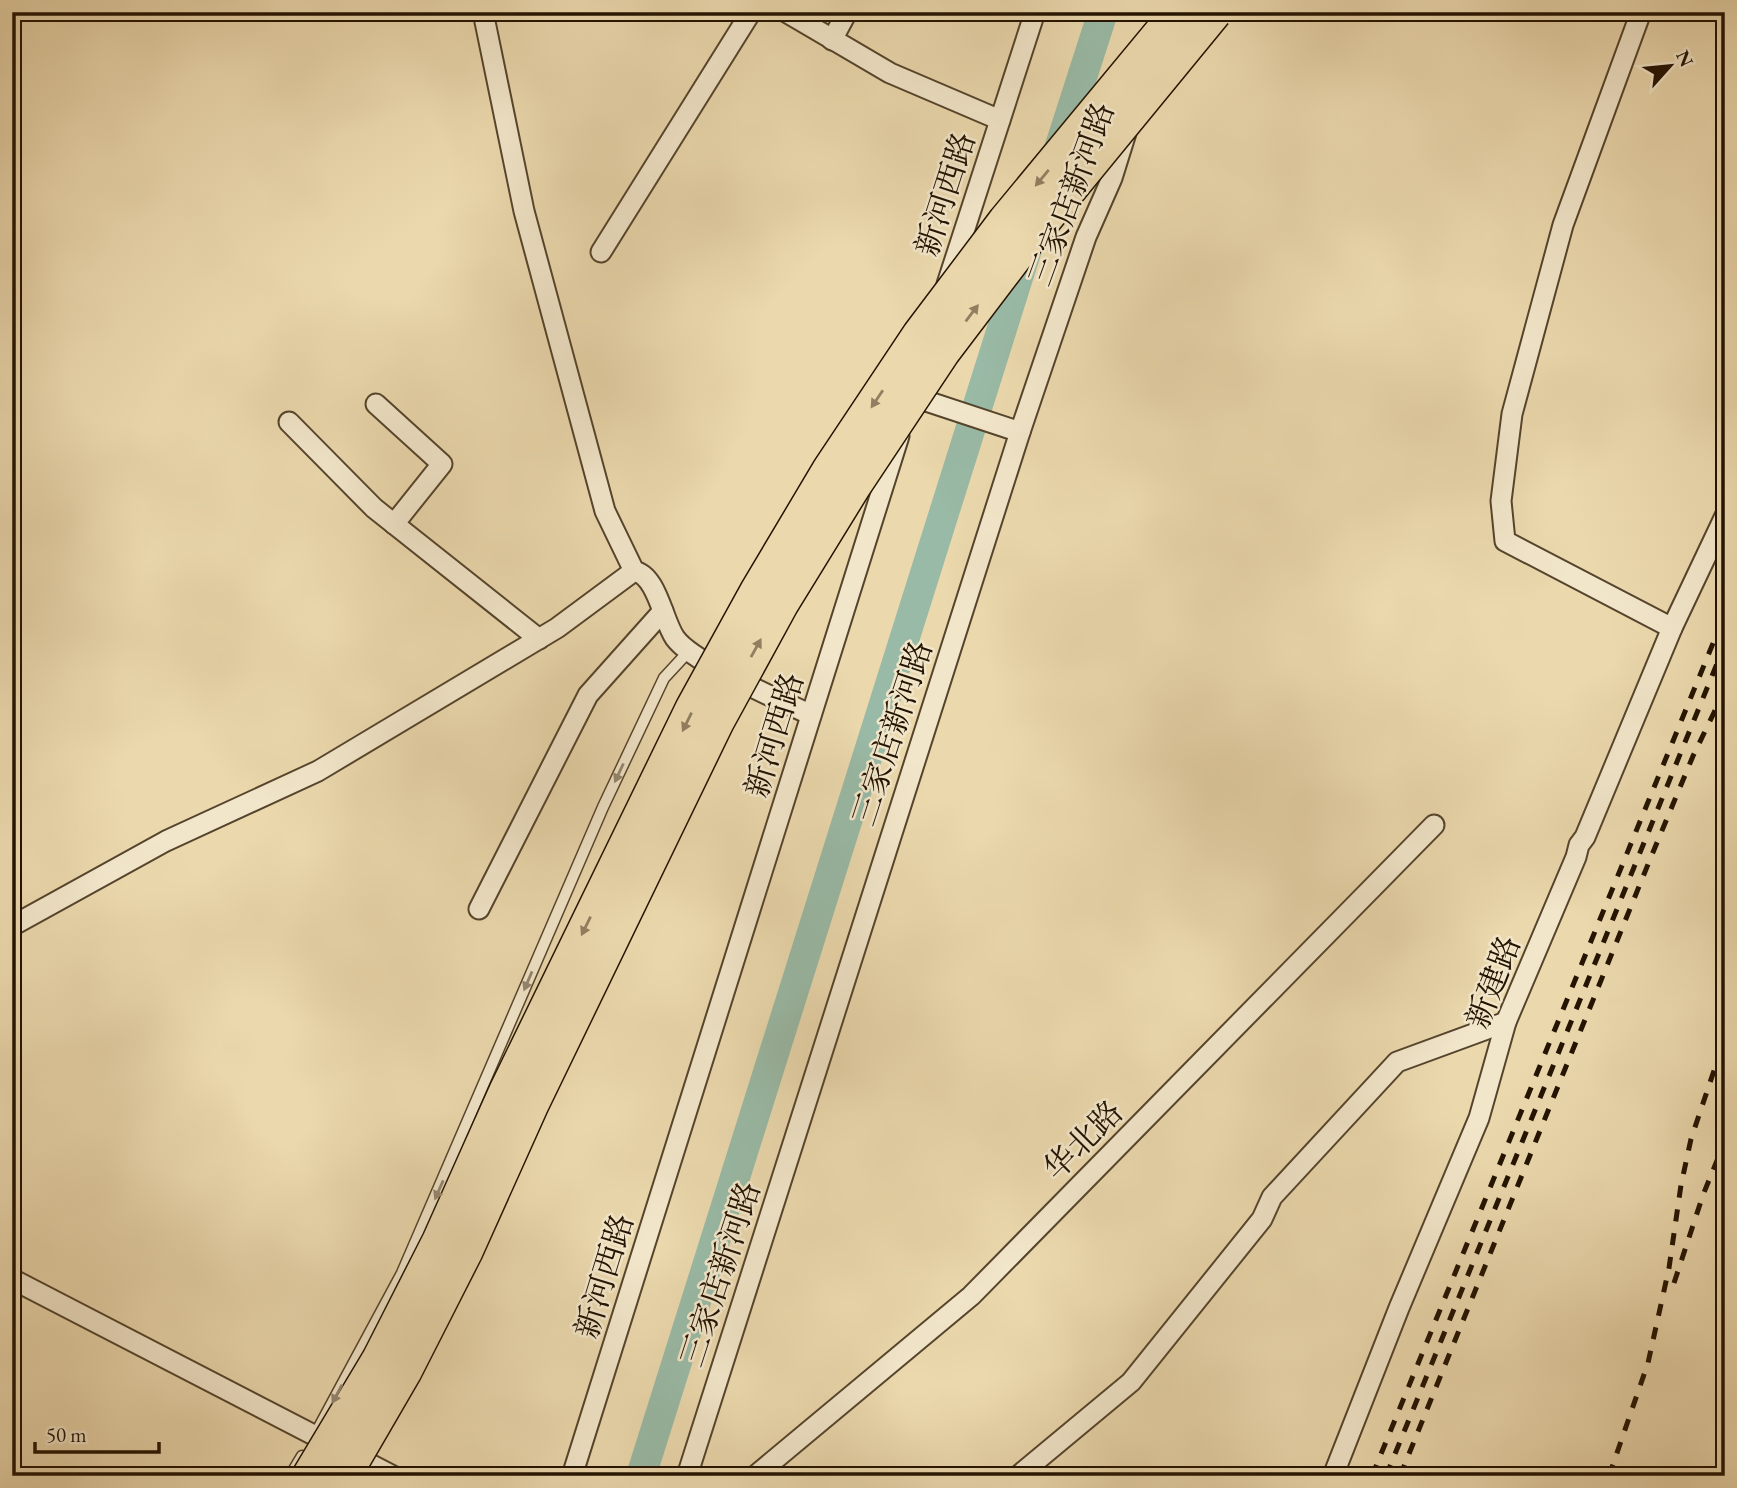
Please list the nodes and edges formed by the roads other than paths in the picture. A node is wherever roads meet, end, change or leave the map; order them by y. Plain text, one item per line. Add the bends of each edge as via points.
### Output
1 (483, 12) edge
2 (751, 12) edge
3 (786, 12) edge
4 (847, 12) edge
5 (1035, 12) edge
6 (1164, 12) edge
7 (1179, 12) edge
8 (1214, 12) edge
9 (1641, 12) edge
10 (832, 40) junction
11 (1000, 120) junction
12 (601, 251) dead end
13 (911, 396) junction
14 (376, 404) dead end
15 (289, 422) dead end
16 (1020, 432) junction
17 (1725, 516) edge
18 (394, 524) junction
19 (634, 571) junction
20 (663, 611) junction
21 (1672, 628) junction
22 (539, 639) junction
23 (689, 651) junction
24 (744, 681) junction
25 (811, 715) junction
26 (1434, 825) dead end
27 (479, 909) dead end
28 (12, 926) edge
29 (584, 1020) dead end
30 (1506, 1022) junction
31 (12, 1279) edge
32 (315, 1436) junction
33 (363, 1467) edge
34 (290, 1476) edge
35 (310, 1476) edge
36 (393, 1476) edge
37 (572, 1476) edge
38 (687, 1476) edge
39 (754, 1476) edge
40 (1018, 1476) edge
41 (1333, 1476) edge

1 - 19 street via 524,211 587,446 605,511
2 - 12 street
3 - 10 street
4 - 10 street
5 - 11 street, 新河西路
6 - 16 street, 三家店新河路 via 1111,178 1086,237
7 -> 35 highway, bridge via 998,231 920,335 830,470 758,591 693,709 513,1079 440,1241 380,1359
33 -> 8 highway, bridge via 531,1104 716,722 781,603 942,352 1027,240
9 - 21 street via 1563,225 1512,414 1501,501 1505,541
10 - 11 street via 890,73
11 - 13 street, 新河西路
13 - 16 street
13 - 25 street, 新河西路
14 - 18 street via 442,464
15 - 18 street
16 - 38 street, 三家店新河路
17 - 21 street, 新建路
18 - 22 street
19 - 20 street via 651,583
19 - 22 street
20 - 23 street via 675,638
20 - 27 street via 588,695
21 - 30 street, 新建路
22 - 28 street via 318,771 166,842
23 - 24 street
23 -> 32 lane via 664,678 597,820 402,1273
24 - 25 street
24 - 29 lane via 680,807
25 - 37 street, 新河西路
26 - 39 street, 华北路 via 971,1296
30 - 40 street via 1397,1062 1272,1197 1262,1219 1131,1382
30 - 41 street, 新建路 via 1479,1118
31 - 32 street
32 - 33 street
32 - 34 lane
33 - 36 street

